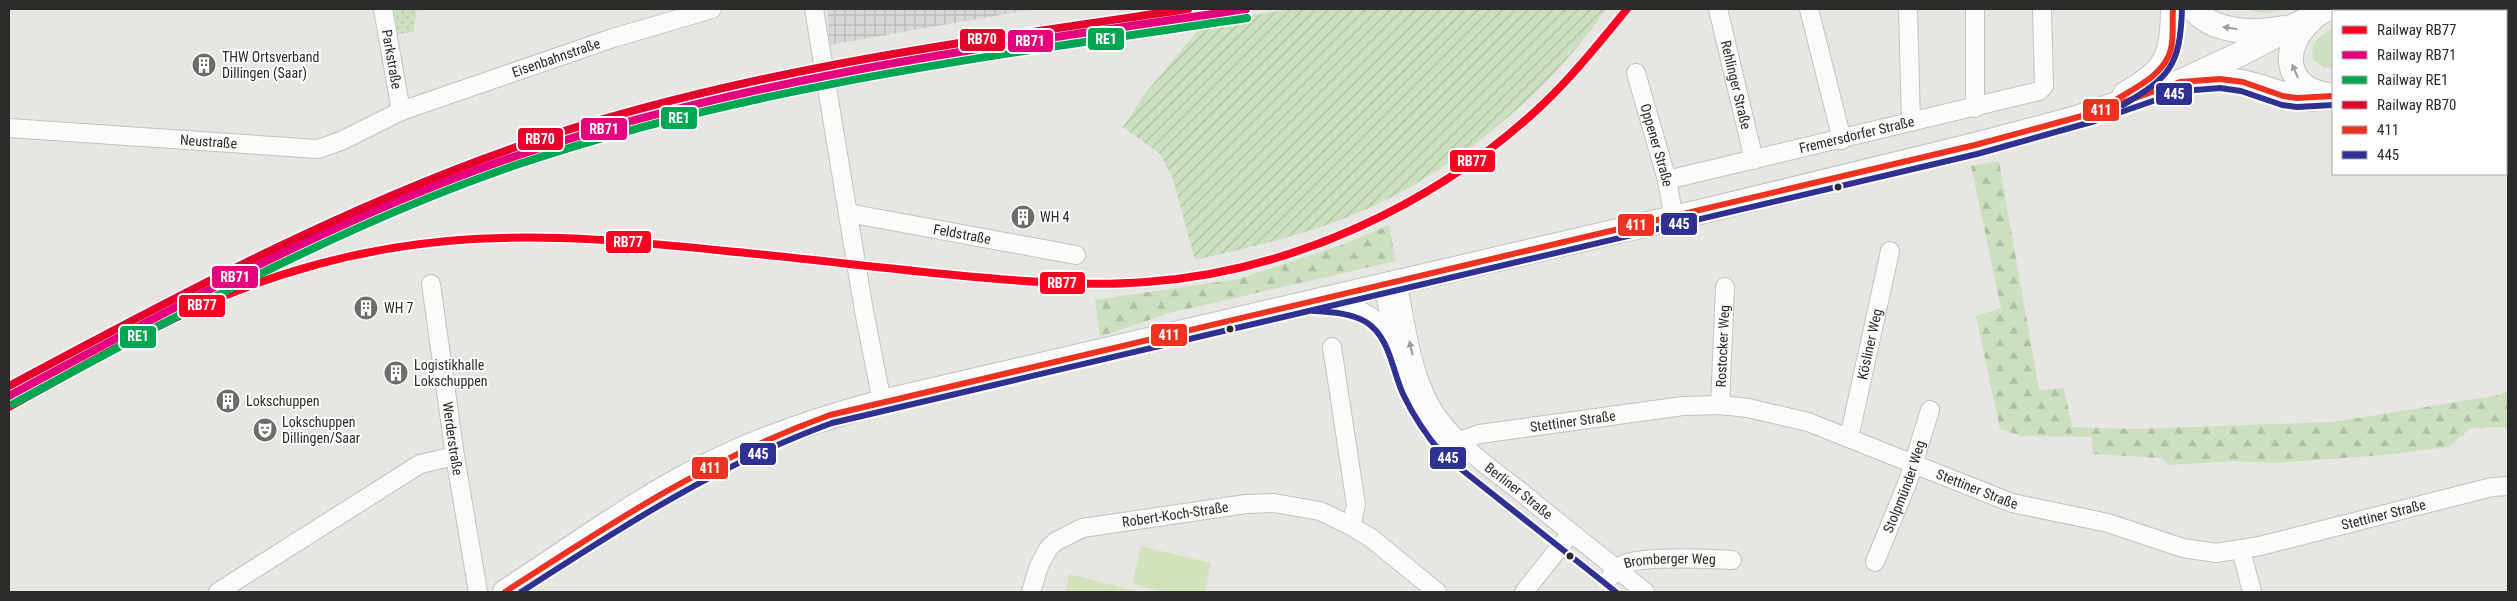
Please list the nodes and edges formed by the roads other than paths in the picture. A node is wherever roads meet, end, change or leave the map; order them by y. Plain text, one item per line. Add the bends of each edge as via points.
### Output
1 (383, 9) edge
2 (712, 9) edge
3 (1718, 9) edge
4 (1810, 9) edge
5 (1908, 9) edge
6 (1975, 9) edge
7 (2042, 9) edge
8 (2173, 9) edge
9 (2194, 9) edge
10 (2324, 11) edge
11 (815, 16) edge
12 (2296, 25) junction
13 (1636, 73) dead end
14 (2180, 82) junction
15 (2332, 95) edge
16 (2332, 95) edge
17 (1976, 108) junction
18 (401, 111) junction
19 (2083, 116) junction
20 (1911, 122) junction
21 (9, 128) edge
22 (1842, 140) junction
23 (1754, 160) junction
24 (1668, 180) junction
25 (848, 213) junction
26 (1674, 218) junction
27 (1890, 251) dead end
28 (1076, 256) dead end
29 (431, 284) dead end
30 (1391, 284) junction
31 (1725, 287) dead end
32 (1315, 302) junction
33 (1395, 343) junction
34 (1332, 347) dead end
35 (882, 402) junction
36 (1720, 405) junction
37 (1930, 410) dead end
38 (1849, 438) junction
39 (1454, 445) junction
40 (455, 456) junction
41 (1913, 464) junction
42 (2508, 486) edge
43 (1351, 526) junction
44 (1568, 536) junction
45 (2242, 550) junction
46 (1732, 560) dead end
47 (1875, 562) dead end
48 (1614, 573) junction
49 (218, 592) edge
50 (478, 592) edge
51 (505, 592) edge
52 (1031, 592) edge
53 (1437, 592) edge
54 (1524, 592) edge
55 (1630, 592) edge
56 (1645, 592) edge
57 (2252, 592) edge

1 - 18 street, Parkstraße
2 - 18 street, Eisenbahnstraße via 613,38
3 - 23 street, Rehlinger Straße
4 - 22 street
5 - 20 street
6 - 17 street
7 - 17 street, Fremersdorfer Straße via 2044,86 2039,91
8 - 19 main road via 2171,50 2166,60 2148,79
12 -> 9 main road via 2276,30 2231,29 2214,24
10 - 12 main road
15 -> 10 main road via 2310,90 2299,81 2290,61 2294,39
11 - 25 street
12 - 14 main road
13 - 24 street, Oppener Straße
14 - 16 main road via 2243,82 2297,98
14 - 19 main road
17 - 20 street, Fremersdorfer Straße
18 - 21 street, Neustraße via 340,141 308,149
19 - 26 main road via 1937,155
20 - 22 street, Fremersdorfer Straße
22 - 23 street, Fremersdorfer Straße
23 - 24 street, Fremersdorfer Straße
24 - 26 street, Oppener Straße
25 - 28 street, Feldstraße
25 - 35 street
26 - 30 main road
27 - 38 street, Kösliner Weg
29 - 40 street, Werderstraße
30 - 32 main road
30 - 33 street, Berliner Straße
39 -> 30 street, Berliner Straße via 1418,379
31 - 36 street, Rostocker Weg
32 - 33 street, Berliner Straße via 1345,306 1372,315
32 - 35 main road
33 - 39 street, Berliner Straße via 1420,409 1432,429
34 - 43 street via 1356,505
35 - 51 main road via 796,426 708,465 669,486
36 - 38 street, Stettiner Straße via 1771,412
36 - 39 street, Stettiner Straße via 1645,410 1480,434
37 - 41 street, Stolpmünder Weg
38 - 41 street, Stettiner Straße
39 - 44 street, Berliner Straße
40 - 49 street via 420,464
40 - 50 street, Werderstraße
41 - 45 street, Stettiner Straße via 2012,503 2108,523 2183,548 2216,553
41 - 47 street, Stolpmünder Weg
42 - 45 street, Stettiner Straße via 2492,487
43 - 52 street, Robert-Koch-Straße via 1320,510 1274,503 1246,504 1082,528 1048,549
43 - 53 street, Robert-Koch-Straße
44 - 48 street, Berliner Straße
44 - 54 street
45 - 57 street
46 - 48 street, Bromberger Weg via 1633,562 1623,564
48 - 55 street, Berliner Straße
48 - 56 street, Berliner Straße

